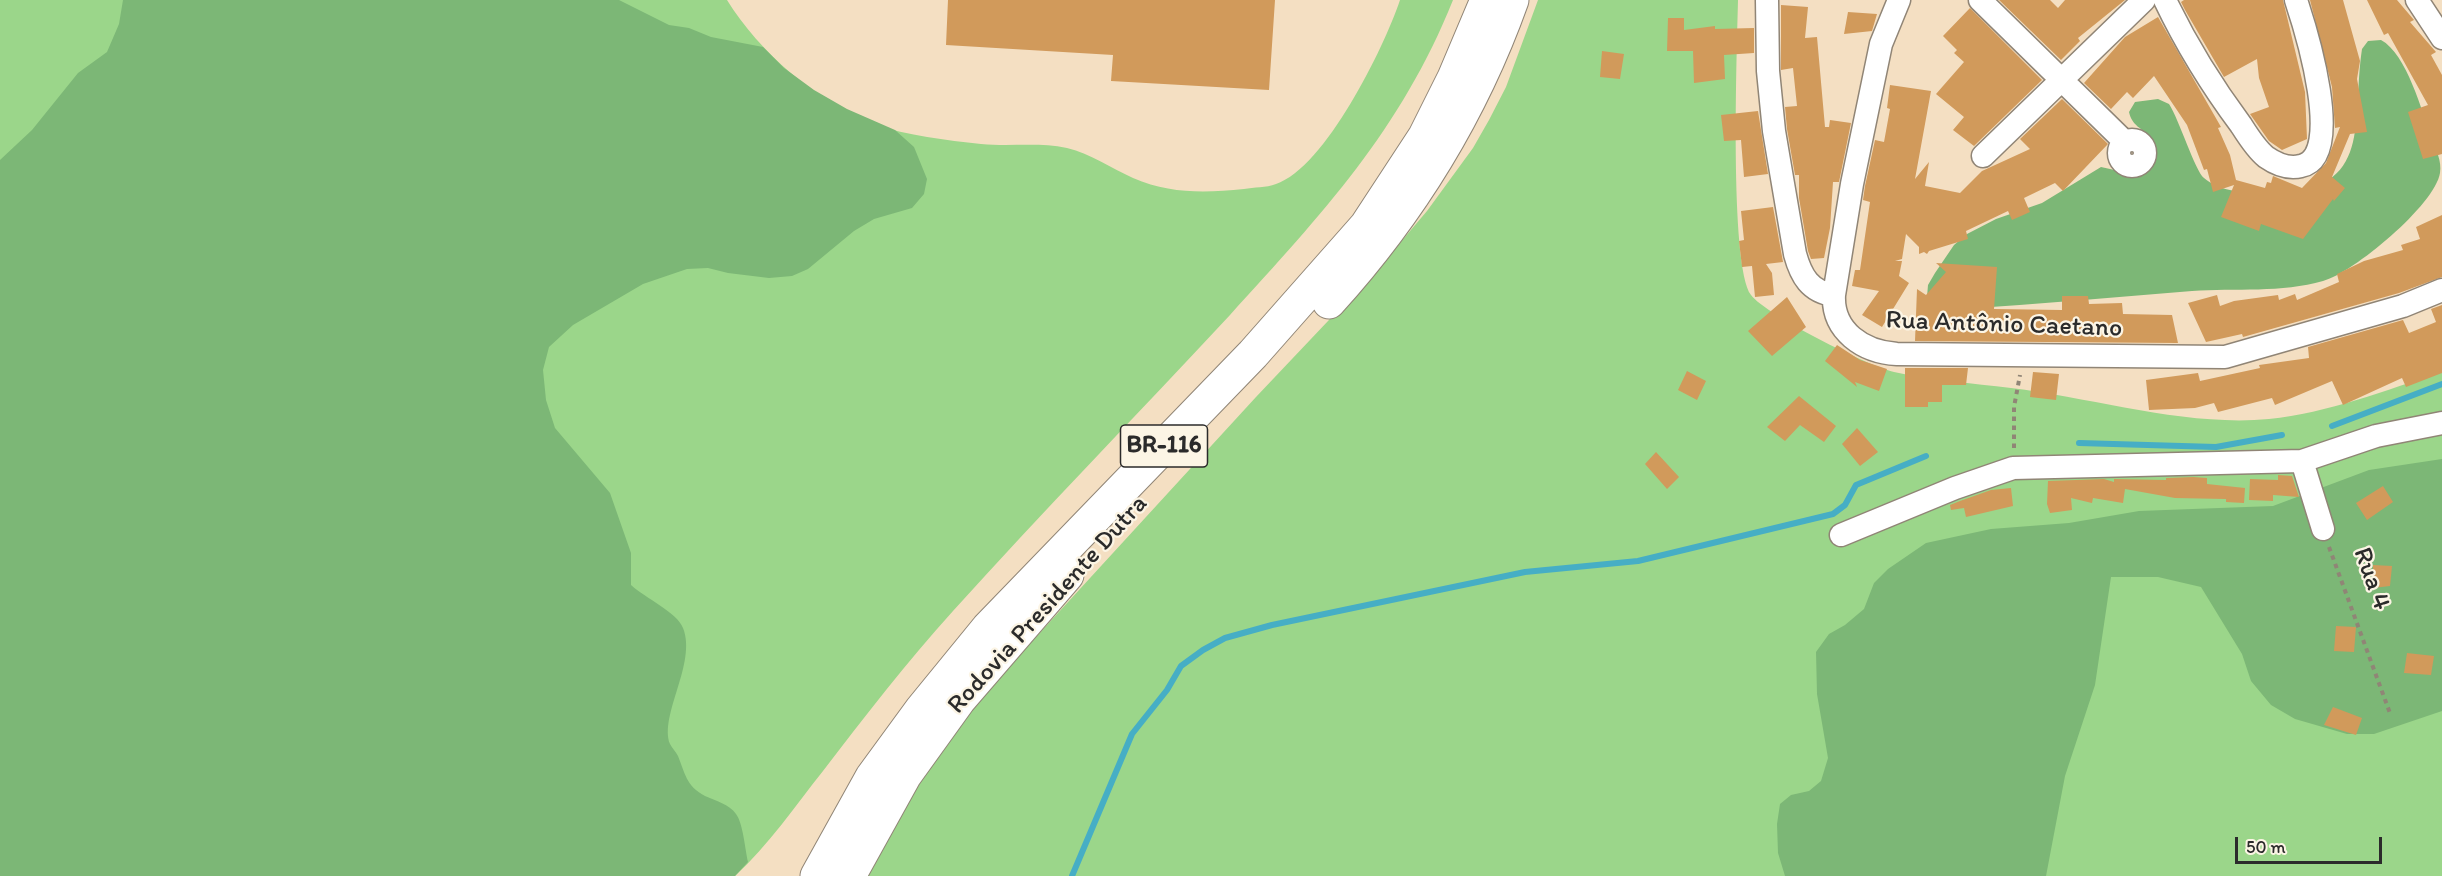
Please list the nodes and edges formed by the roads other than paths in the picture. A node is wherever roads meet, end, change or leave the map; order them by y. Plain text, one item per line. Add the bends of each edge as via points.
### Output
1 (1469, 0) edge
2 (1487, 0) edge
3 (1512, 0) edge
4 (1767, 0) edge
5 (1899, 0) edge
6 (1980, 0) edge
7 (2144, 0) edge
8 (2165, 0) edge
9 (2296, 0) edge
10 (2417, 0) edge
11 (2442, 38) edge
12 (2061, 81) junction
13 (2125, 142) dead end
14 (1983, 156) dead end
15 (2442, 290) edge
16 (1834, 295) junction
17 (1286, 317) junction
18 (2442, 423) edge
19 (2302, 461) junction
20 (2323, 529) road end
21 (1841, 535) dead end
22 (817, 876) edge
23 (849, 876) edge

1 - 17 highway via 1408,130 1317,262
2 - 17 highway, Rodovia Presidente Dutra / BR-116 via 1425,136 1366,226
3 - 23 highway, Rodovia Presidente Dutra / BR-116 via 1477,86 1447,140 1413,198 1368,259 1220,420 1080,561 959,700 905,775
4 - 16 street via 1774,131 1792,242 1809,284 1816,291
5 - 16 street, Rua Antônio Caetano via 1881,44
6 - 12 street
7 - 12 street
8 - 9 street via 2210,79 2253,142 2270,159 2293,167 2303,166 2314,155 2322,118 2320,92
10 - 11 street
12 - 13 street
12 - 14 street
15 - 16 street, Rua Antônio Caetano via 2403,306 2224,357 1878,352 1840,327
17 - 22 highway, Rodovia Presidente Dutra / BR-116 via 988,628 872,777
18 - 19 street via 2376,436
19 - 20 street, Rua 4
19 - 21 street via 2013,468

